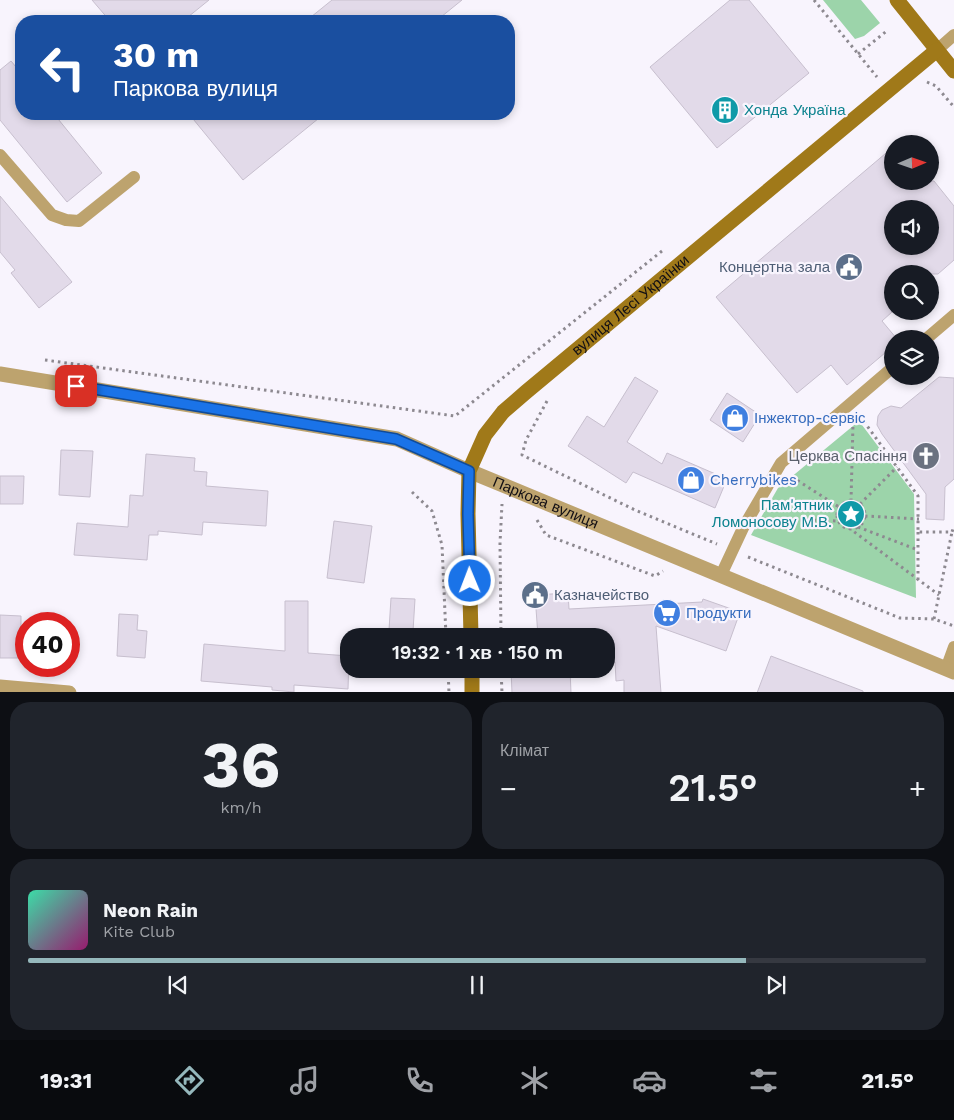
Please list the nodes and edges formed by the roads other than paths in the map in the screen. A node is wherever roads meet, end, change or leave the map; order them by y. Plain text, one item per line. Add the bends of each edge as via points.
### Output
1 (897, 0) edge
2 (954, 35) edge
3 (937, 50) junction
4 (954, 71) edge
5 (0, 155) edge
6 (134, 177) dead end
7 (954, 315) edge
8 (936, 330) edge
9 (0, 374) edge
10 (884, 375) edge
11 (469, 471) junction
12 (721, 575) junction
13 (471, 628) edge
14 (954, 647) edge
15 (950, 671) edge
16 (472, 678) edge
17 (0, 687) edge
18 (69, 692) edge
19 (472, 692) edge

1 - 3 street
2 - 3 lane
3 - 4 street
3 - 11 street, вулиця Лесі Українки via 503,412 484,435
5 - 6 lane via 52,215 66,220 79,220
7 - 8 lane
9 - 11 street, Паркова вулиця via 396,439
10 - 12 lane via 781,463 743,528
11 - 12 street, Паркова вулиця
11 - 13 street, вулиця Лесі Українки
12 - 15 street, Паркова вулиця
14 - 15 lane
16 - 19 street
17 - 18 street

